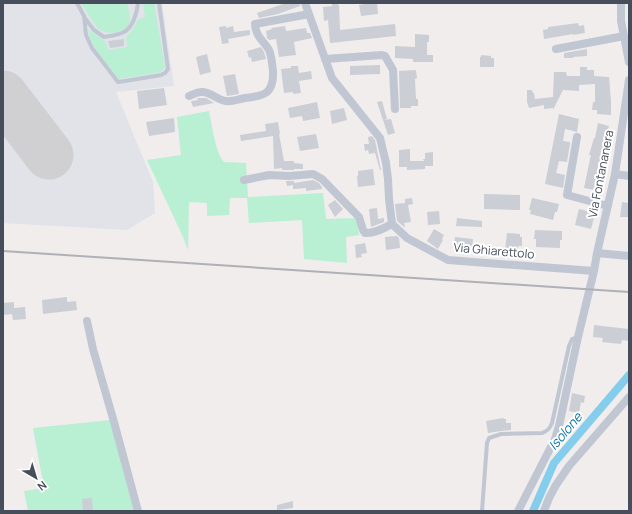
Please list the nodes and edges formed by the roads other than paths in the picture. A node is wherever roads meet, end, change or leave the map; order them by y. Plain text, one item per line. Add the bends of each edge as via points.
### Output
1 (77, 3) edge
2 (138, 3) edge
3 (159, 3) edge
4 (305, 3) edge
5 (621, 3) edge
6 (309, 14) junction
7 (84, 16) junction
8 (624, 36) junction
9 (556, 49) dead end
10 (325, 59) junction
11 (629, 62) edge
12 (629, 80) edge
13 (189, 96) dead end
14 (396, 109) dead end
15 (577, 137) dead end
16 (615, 174) junction
17 (629, 176) edge
18 (244, 180) dead end
19 (608, 206) junction
20 (392, 224) junction
21 (597, 253) junction
22 (629, 256) edge
23 (594, 271) junction
24 (87, 321) dead end
25 (578, 337) junction
26 (629, 397) edge
27 (138, 511) edge
28 (482, 511) edge
29 (518, 511) edge
30 (544, 511) edge

1 - 7 lane
2 - 7 lane via 131,26 123,33 104,37 94,30
3 - 7 lane via 168,69 161,75 118,82 92,48 86,34
4 - 6 street
5 - 8 street
6 - 10 street
6 - 13 street via 255,24 272,58 272,83 268,92 258,97 227,101 209,93 200,92
8 - 9 street
8 - 11 street
10 - 14 street via 385,56 393,70
10 - 20 street via 332,78 380,138 386,163
12 - 16 street, Via Fontananera
15 - 19 street via 567,195
16 - 17 street
16 - 19 street, Via Fontananera
18 - 20 street via 269,175 313,174 322,179 360,217 365,233 381,230
19 - 21 street, Via Fontananera
20 - 23 street, Via Ghiarettolo via 407,238 448,260
21 - 22 street
21 - 23 street, Via Fontananera
23 - 25 street
24 - 27 street
25 - 28 lane via 572,339 569,346 550,429 542,433 501,434 489,438
25 - 29 street via 555,439
26 - 30 street via 569,466 556,485

